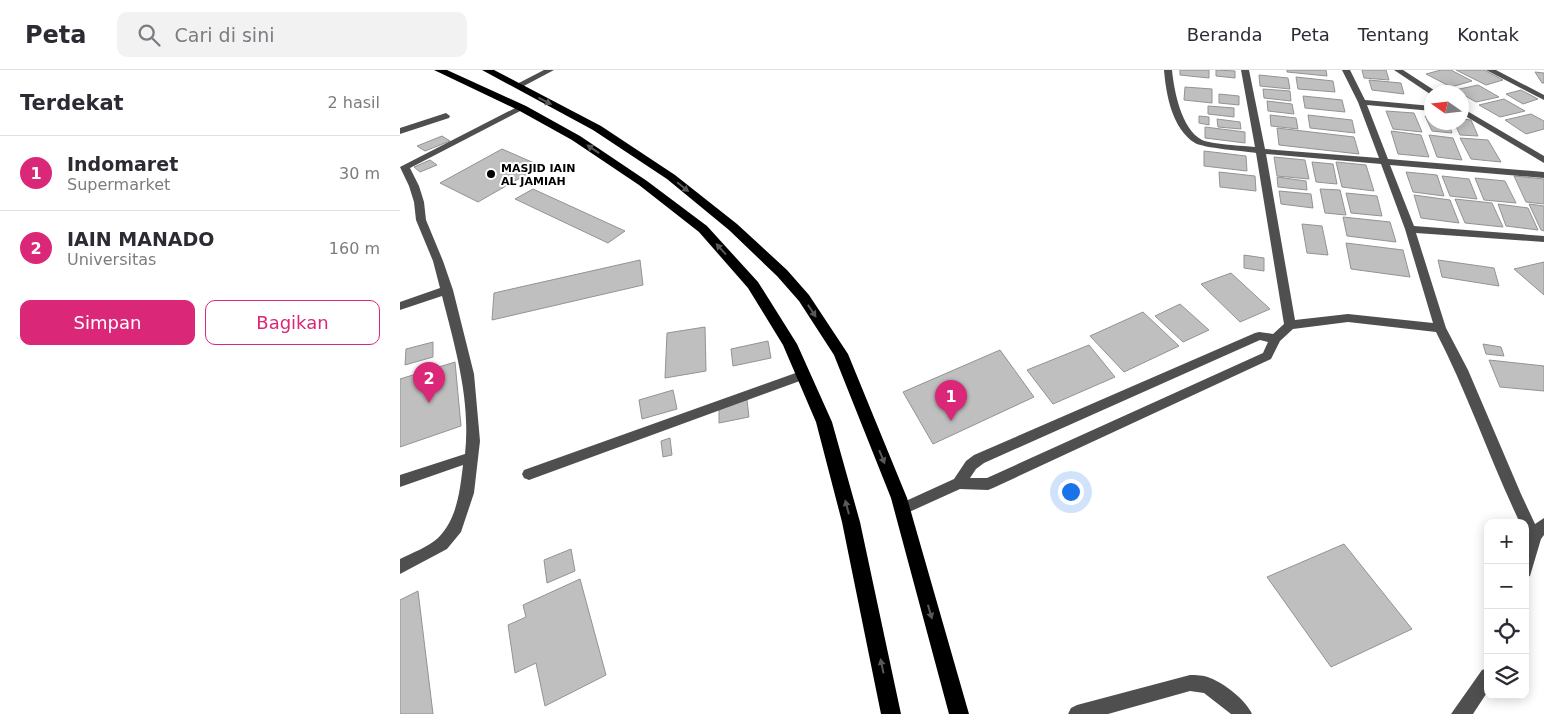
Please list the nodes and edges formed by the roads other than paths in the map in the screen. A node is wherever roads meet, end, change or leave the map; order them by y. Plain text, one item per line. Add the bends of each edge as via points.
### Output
1 (439, 70) edge
2 (487, 70) edge
3 (550, 70) edge
4 (1168, 70) edge
5 (1245, 70) edge
6 (1346, 70) edge
7 (1398, 70) edge
8 (1490, 70) edge
9 (517, 86) junction
10 (1424, 86) edge
11 (1544, 98) edge
12 (1362, 102) junction
13 (522, 108) junction
14 (1424, 108) edge
15 (1469, 115) edge
16 (446, 116) dead end
17 (400, 131) edge
18 (1261, 150) junction
19 (1383, 160) junction
20 (1544, 160) edge
21 (403, 168) edge
22 (1544, 175) edge
23 (1410, 229) junction
24 (1544, 239) edge
25 (447, 290) junction
26 (400, 306) edge
27 (1290, 325) junction
28 (1440, 328) junction
29 (1275, 339) junction
30 (804, 375) junction
31 (470, 457) junction
32 (529, 474) dead end
33 (400, 481) edge
34 (959, 483) junction
35 (902, 509) junction
36 (1544, 524) edge
37 (1534, 536) junction
38 (1527, 564) edge
39 (400, 567) edge
40 (1484, 682) edge
41 (891, 714) edge
42 (959, 714) edge
43 (1077, 714) edge
44 (1243, 714) edge
45 (1460, 714) edge

1 - 13 highway
2 - 9 highway
3 - 9 street
4 - 18 street via 1170,96 1195,138 1209,144
5 - 18 street
6 - 12 street
7 - 10 street
8 - 11 street
9 -> 35 highway via 597,128 671,177 733,227 782,273 804,298 841,354
12 - 14 street
12 - 19 street
13 - 21 street
30 -> 13 highway via 790,344 753,285 703,229 644,183 576,138
15 - 20 street
16 - 17 street
18 - 19 street
18 - 27 street
19 - 22 street
19 - 23 street
21 - 25 street via 414,186 420,220
23 - 24 street
23 - 28 street
25 - 26 street
25 - 31 street via 468,374 472,432
27 - 28 street via 1348,318
27 - 29 street
28 - 37 street via 1462,370
29 - 34 street via 1259,336 979,459
29 - 34 street via 1274,347 1267,356 1128,421 988,484
30 - 32 street
41 -> 30 highway via 851,522 824,422
31 - 33 street
31 - 39 street via 467,493 456,526 442,544
34 - 35 street
35 -> 42 highway
36 - 37 street
37 - 38 street
40 - 45 street
43 - 44 street via 1190,683 1207,685

